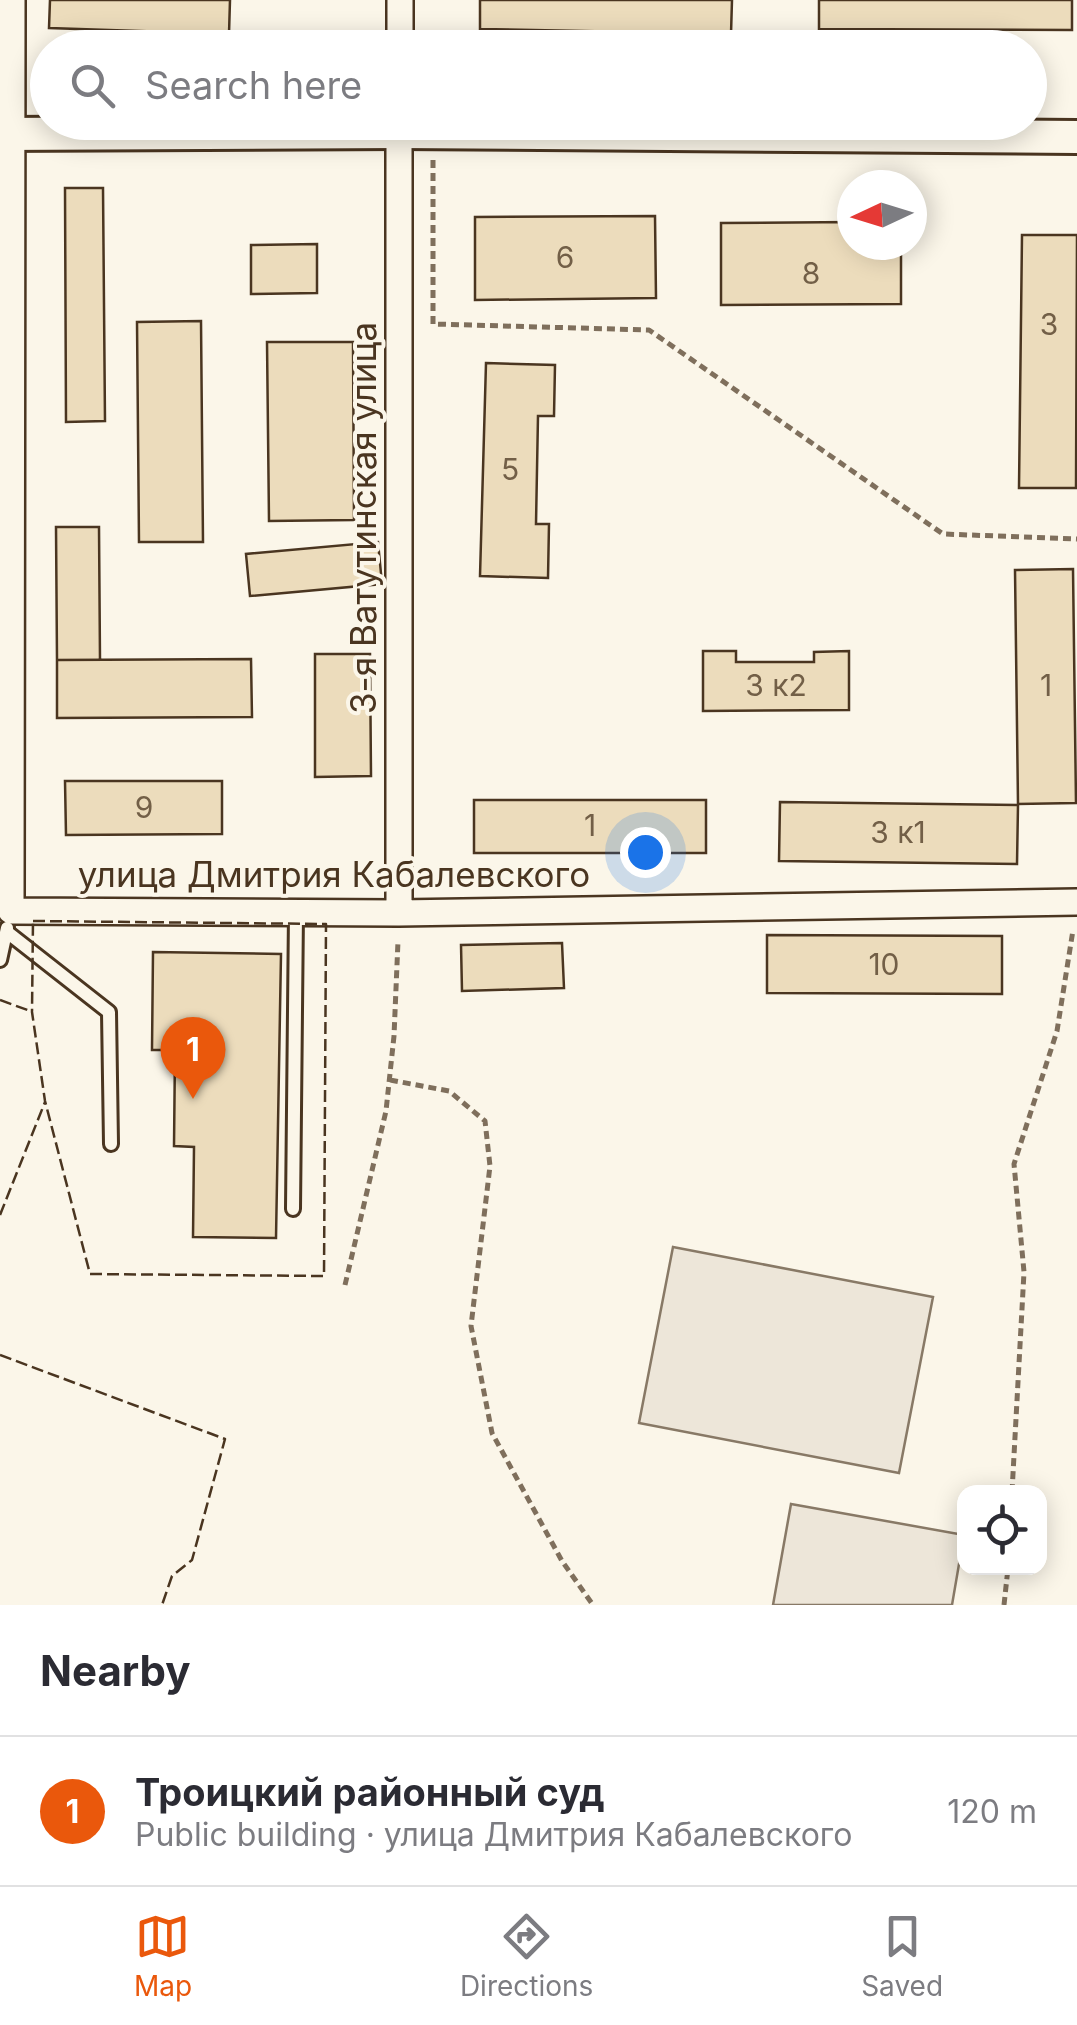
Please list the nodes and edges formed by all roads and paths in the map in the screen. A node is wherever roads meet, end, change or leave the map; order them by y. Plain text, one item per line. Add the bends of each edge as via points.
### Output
1 (12, 0) edge
2 (400, 0) edge
3 (400, 30) edge
4 (5, 51) edge
5 (5, 134) edge
6 (30, 134) edge
7 (1047, 137) edge
8 (1077, 137) edge
9 (399, 140) edge
10 (433, 155) dead end
11 (1077, 539) edge
12 (296, 912) junction
13 (399, 913) junction
14 (1076, 913) edge
15 (9, 922) junction
16 (0, 960) edge
17 (390, 1080) junction
18 (111, 1144) dead end
19 (293, 1209) dead end
20 (345, 1285) dead end
21 (1012, 1485) edge
22 (1007, 1575) edge
23 (593, 1605) edge
24 (1004, 1605) edge

1 - 4 street
2 - 3 street
4 - 5 street
5 - 6 street
5 - 15 street
7 - 8 street
9 - 13 street, 3-я Ватутинская улица
10 - 11 path via 433,324 650,330 942,534
12 - 13 street, улица Дмитрия Кабалевского
12 - 15 street, улица Дмитрия Кабалевского
12 - 19 lane
13 - 14 street, улица Дмитрия Кабалевского
13 - 17 path
14 - 21 path via 1057,1031 1014,1164 1024,1272
15 - 16 lane
15 - 18 lane via 108,1012
17 - 20 path
17 - 23 path via 449,1091 485,1121 490,1166 471,1326 492,1433
22 - 24 path

